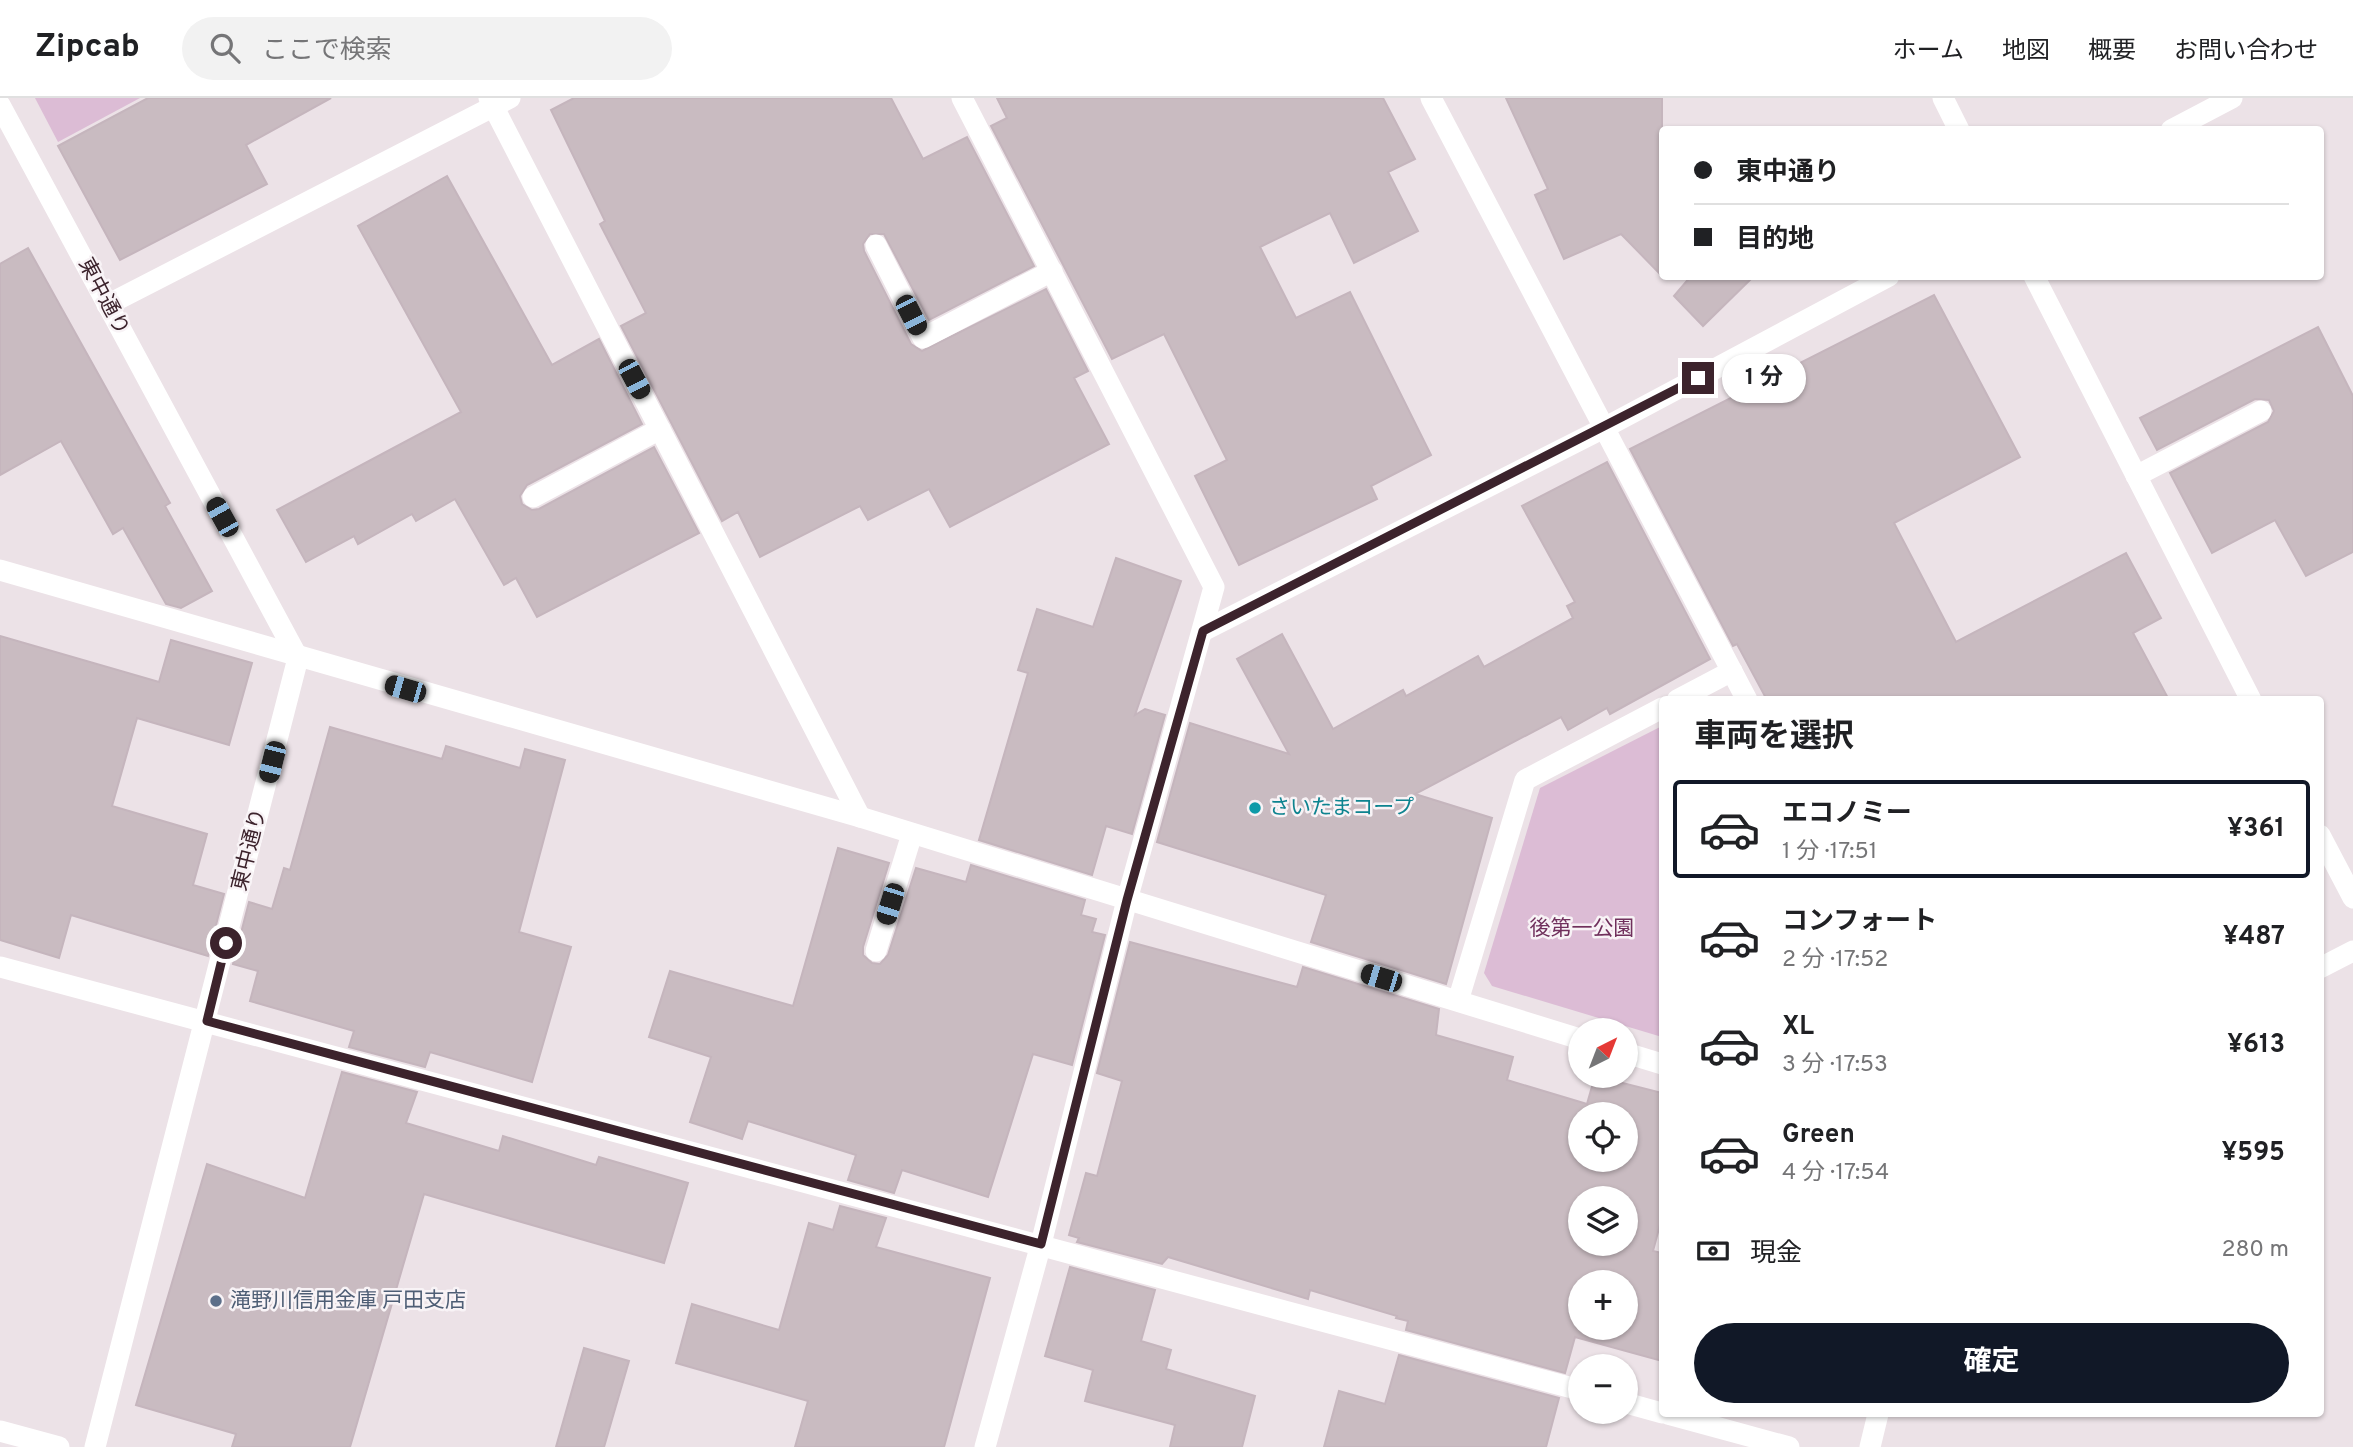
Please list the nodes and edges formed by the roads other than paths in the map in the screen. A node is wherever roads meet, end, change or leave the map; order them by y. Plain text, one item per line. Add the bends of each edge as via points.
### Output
1 (962, 98) edge
2 (1431, 98) edge
3 (1942, 98) edge
4 (2232, 98) edge
5 (498, 101) edge
6 (0, 105) edge
7 (1957, 126) edge
8 (2179, 126) edge
9 (876, 245) dead end
10 (1052, 271) junction
11 (1881, 280) edge
12 (2036, 280) edge
13 (107, 305) junction
14 (2261, 411) dead end
15 (660, 429) junction
16 (1602, 429) junction
17 (2136, 476) junction
18 (533, 497) dead end
19 (0, 570) edge
20 (1203, 631) junction
21 (299, 658) junction
22 (1732, 671) junction
23 (1685, 696) edge
24 (1745, 696) edge
25 (2249, 696) edge
26 (1659, 710) edge
27 (860, 817) junction
28 (912, 834) junction
29 (2324, 843) edge
30 (2353, 898) edge
31 (1127, 900) junction
32 (876, 951) dead end
33 (2353, 951) edge
34 (2324, 966) edge
35 (0, 967) edge
36 (1458, 1001) junction
37 (207, 1021) junction
38 (1568, 1035) edge
39 (1638, 1057) edge
40 (1659, 1063) edge
41 (1041, 1244) junction
42 (1568, 1387) edge
43 (1638, 1406) edge
44 (1659, 1412) edge
45 (1679, 1417) edge
46 (1877, 1417) edge
47 (0, 1432) edge
48 (60, 1447) edge
49 (95, 1447) edge
50 (985, 1447) edge
51 (1790, 1447) edge
52 (1870, 1447) edge

1 - 10 street
2 - 16 street
3 - 7 street
4 - 8 street
5 - 13 street
5 - 15 street
6 - 13 street, 東中通り
9 - 10 street via 923,338
10 - 20 street via 1214,587
11 - 16 street
12 - 17 street
13 - 21 street, 東中通り
14 - 17 street
15 - 18 street
15 - 27 street
16 - 20 street
16 - 22 street
17 - 25 street
19 - 21 street
20 - 31 street
21 - 27 street
21 - 37 street, 東中通り
22 - 23 street
22 - 24 street
26 - 36 street via 1525,780
27 - 28 street
28 - 31 street
28 - 32 street
29 - 30 street
31 - 36 street
31 - 41 street
33 - 34 street
35 - 37 street
36 - 38 street
37 - 41 street
37 - 49 street, 東中通り
39 - 40 street
41 - 42 street
41 - 50 street
43 - 44 street
45 - 51 street
46 - 52 street
47 - 48 street

